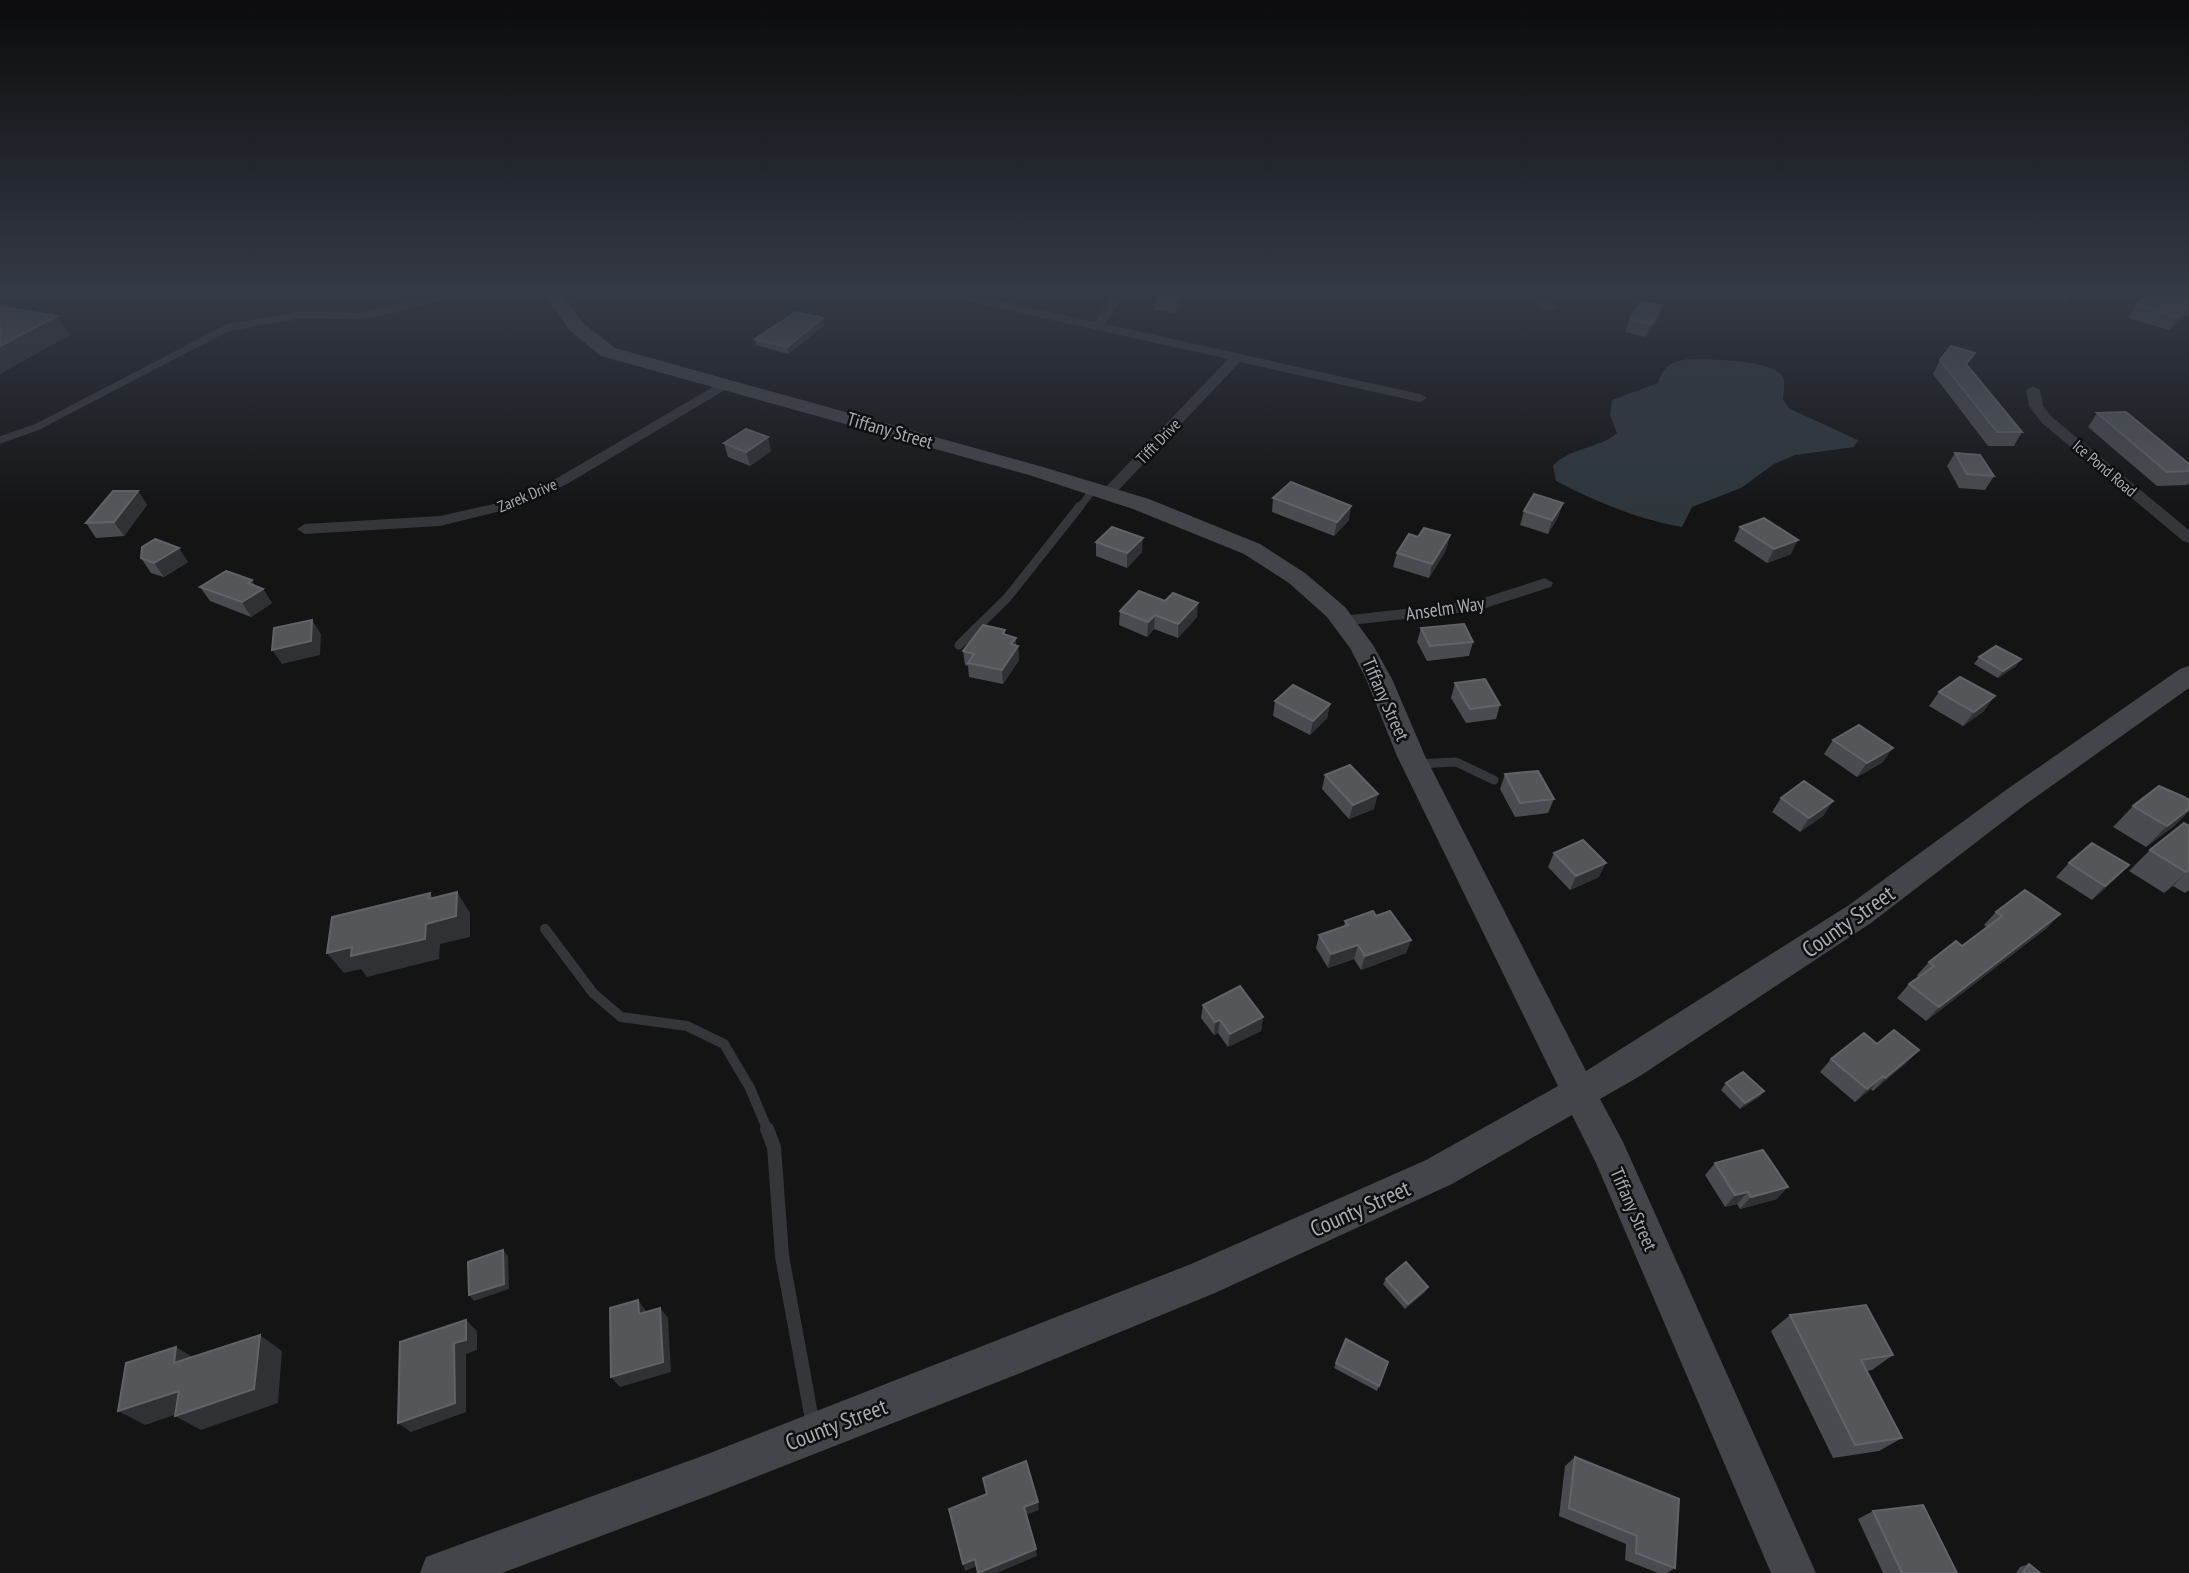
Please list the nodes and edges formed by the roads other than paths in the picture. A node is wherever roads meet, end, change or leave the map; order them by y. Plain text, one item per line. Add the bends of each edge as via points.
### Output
1 (157, 364) edge
2 (648, 364) edge
3 (1229, 364) edge
4 (1270, 364) edge
5 (725, 384) junction
6 (2033, 390) dead end
7 (1420, 398) dead end
8 (0, 440) edge
9 (1101, 491) junction
10 (305, 529) dead end
11 (2189, 538) edge
12 (1545, 583) dead end
13 (1342, 621) junction
14 (959, 645) dead end
15 (2189, 675) edge
16 (1416, 764) junction
17 (1494, 780) dead end
18 (545, 929) dead end
19 (1580, 1093) junction
20 (814, 1432) junction
21 (442, 1573) edge
22 (1794, 1573) edge

1 - 8 lane via 37,427
2 - 5 street, Tiffany Street
3 - 9 street, Tifft Drive
4 - 7 street
5 - 9 street, Tiffany Street
5 - 10 street, Zarek Drive via 562,481 516,503 440,521
6 - 11 street, Ice Pond Road via 2036,407 2047,420
9 - 13 street, Tiffany Street via 1252,549 1318,595
9 - 14 lane
12 - 13 street, Anselm Way via 1476,606
13 - 16 street, Tiffany Street via 1362,645
15 - 19 street, County Street via 1860,914
16 - 17 lane via 1456,762
16 - 19 street, Tiffany Street
18 - 20 lane via 593,993 621,1017 687,1026 724,1044 750,1088 774,1147 782,1256
19 - 20 street, County Street via 1439,1172 1201,1279
19 - 22 street, Tiffany Street
20 - 21 street, County Street

